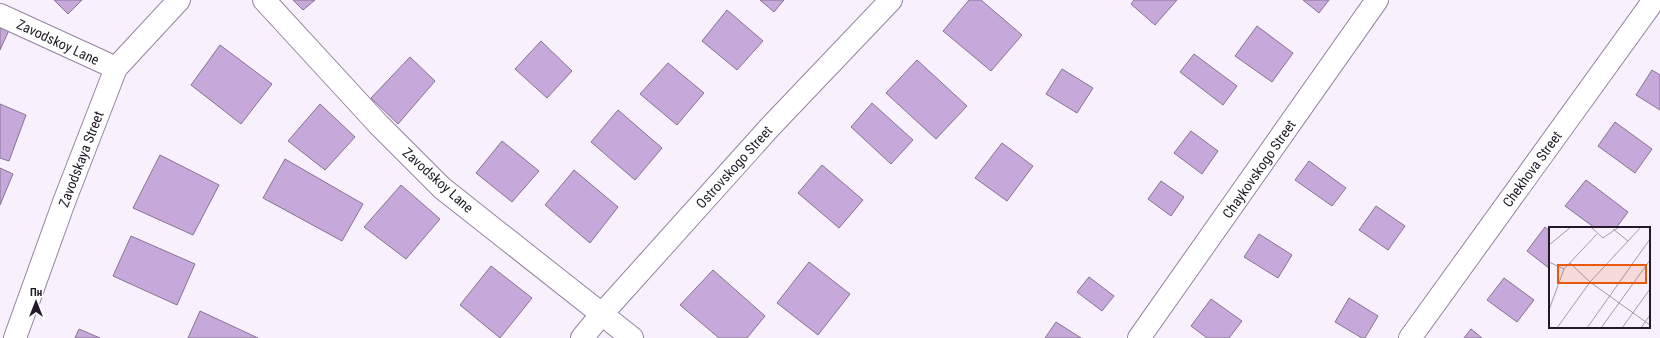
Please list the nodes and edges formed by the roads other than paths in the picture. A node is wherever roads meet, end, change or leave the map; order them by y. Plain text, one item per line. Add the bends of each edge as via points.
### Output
1 (179, 0) edge
2 (264, 0) edge
3 (891, 0) edge
4 (1377, 0) edge
5 (1654, 0) edge
6 (0, 15) edge
7 (116, 68) junction
8 (600, 315) junction
9 (15, 338) edge
10 (582, 338) edge
11 (632, 338) edge
12 (1139, 338) edge
13 (1410, 338) edge

1 - 7 street, Zavodskaya Street
2 - 8 street, Zavodskoy Lane via 442,188
3 - 8 street, Ostrovskogo Street via 770,127
4 - 12 street, Chaykovskogo Street
5 - 13 street, Chekhova Street
6 - 7 street, Zavodskoy Lane
7 - 9 street, Zavodskaya Street
8 - 10 street, Ostrovskogo Street
8 - 11 street, Zavodskoy Lane

